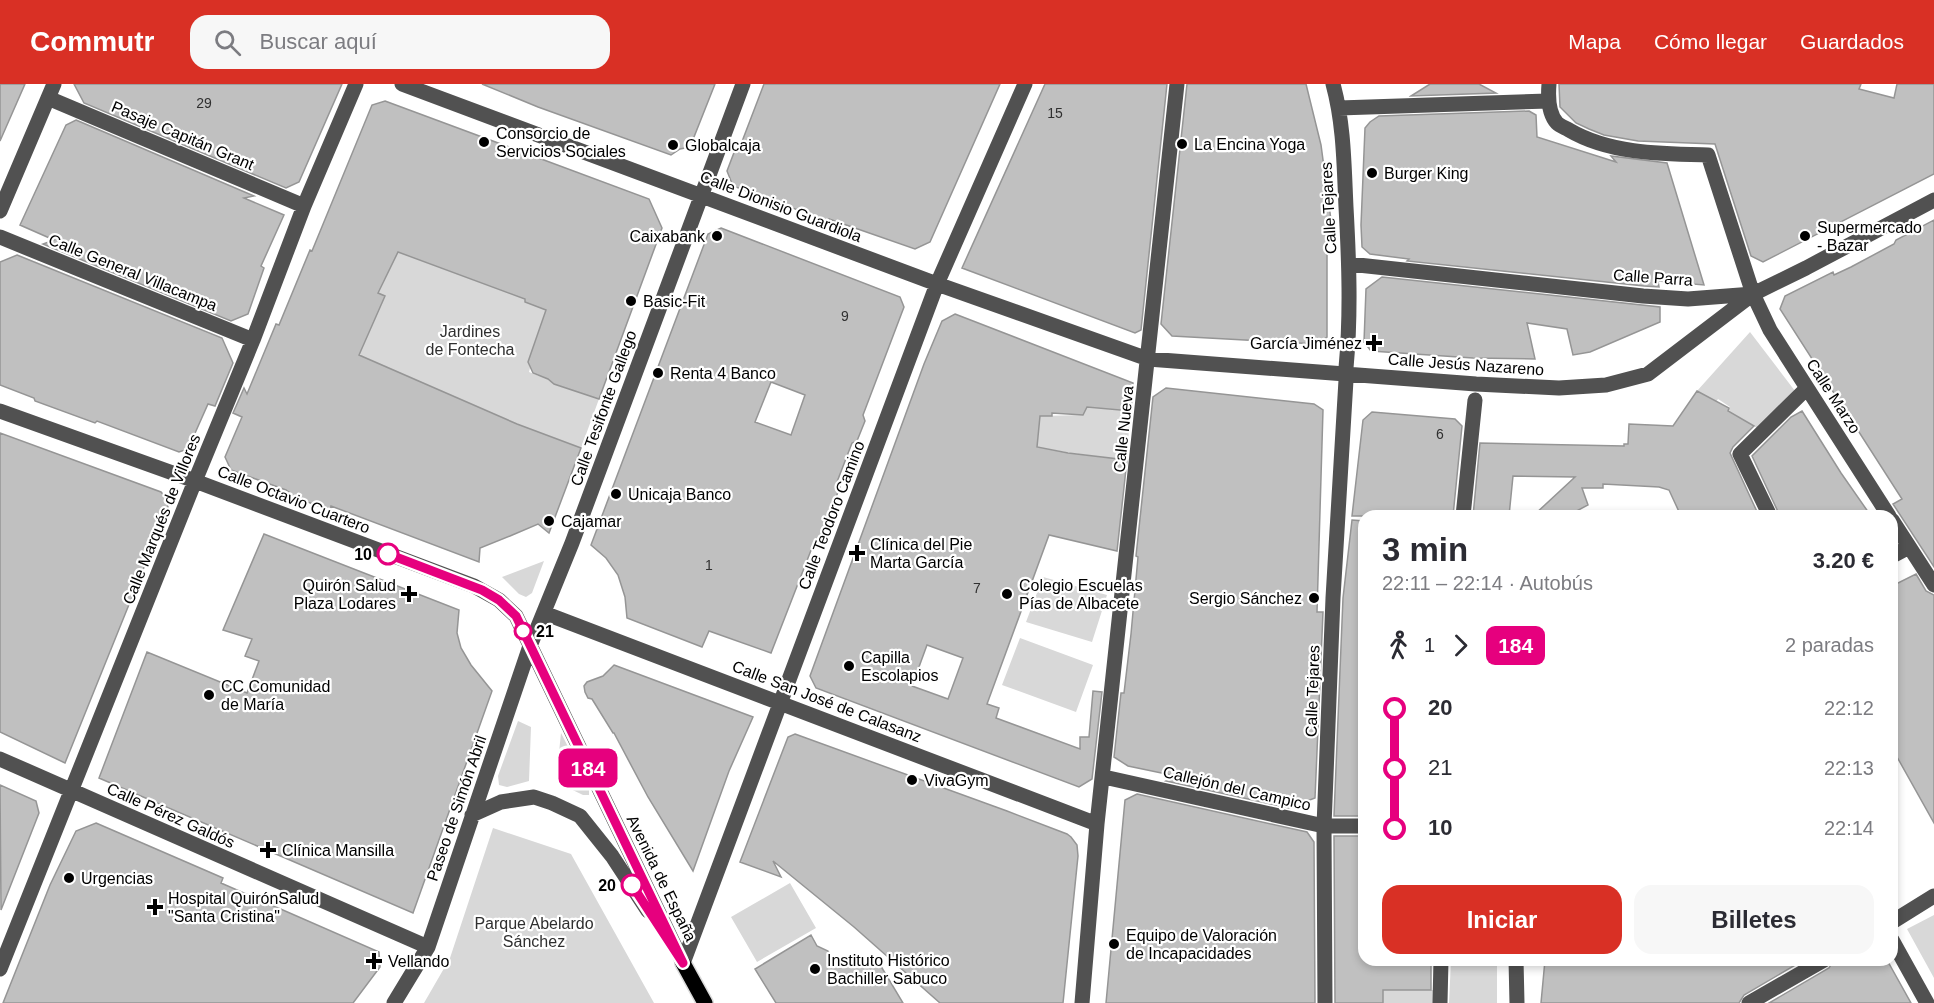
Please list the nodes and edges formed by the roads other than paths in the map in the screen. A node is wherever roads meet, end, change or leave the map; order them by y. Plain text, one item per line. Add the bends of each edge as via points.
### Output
1 (356, 84) edge
2 (402, 84) edge
3 (743, 84) edge
4 (1025, 84) edge
5 (1177, 84) edge
6 (1333, 84) edge
7 (1549, 84) edge
8 (51, 91) edge
9 (1548, 100) junction
10 (1340, 108) junction
11 (701, 195) junction
12 (1934, 200) edge
13 (304, 206) junction
14 (0, 211) edge
15 (0, 237) edge
16 (1349, 264) junction
17 (937, 284) junction
18 (1753, 294) junction
19 (253, 340) junction
20 (1148, 359) junction
21 (1807, 388) junction
22 (1475, 400) dead end
23 (0, 411) edge
24 (195, 481) junction
25 (1464, 510) edge
26 (1767, 510) edge
27 (1885, 510) edge
28 (1898, 530) edge
29 (1909, 547) junction
30 (1898, 553) edge
31 (1934, 585) edge
32 (544, 613) junction
33 (530, 646) junction
34 (780, 702) junction
35 (0, 759) edge
36 (1104, 777) junction
37 (72, 792) junction
38 (472, 815) junction
39 (1097, 824) junction
40 (1324, 826) junction
41 (1358, 826) edge
42 (1934, 896) edge
43 (1898, 918) edge
44 (428, 947) junction
45 (1898, 951) edge
46 (683, 963) junction
47 (1441, 966) edge
48 (1516, 966) edge
49 (1814, 966) edge
50 (0, 969) edge
51 (393, 1003) edge
52 (705, 1003) edge
53 (1082, 1003) edge
54 (1325, 1003) edge
55 (1440, 1003) edge
56 (1517, 1003) edge
57 (1749, 1003) edge
58 (1927, 1003) edge

1 - 13 street, Calle Marqués de Villores
2 - 11 street, Calle Dionisio Guardiola
3 - 11 street, Calle Tesifonte Gallego
4 - 17 street, Calle Teodoro Camino
5 - 20 street, Calle Nueva
6 - 10 street, Calle Tejares
7 - 9 street
8 - 13 street, Pasaje Capitán Grant
8 - 14 street
9 - 10 street
9 - 18 street, Calle Marzo via 1557,123 1597,142 1636,152 1708,155
10 - 16 street, Calle Tejares
11 - 17 street, Calle Dionisio Guardiola
11 - 32 street, Calle Tesifonte Gallego
12 - 18 street, Calle Parra
13 - 19 street, Calle Marqués de Villores
15 - 19 street, Calle General Villacampa
16 - 18 street, Calle Parra via 1643,296 1688,299
16 - 40 street, Calle Tejares
17 - 20 street, Calle Dionisio Guardiola
17 - 34 street, Calle Teodoro Camino
18 - 20 street, Calle Jesús Nazareno via 1648,374 1606,385 1559,388 1476,384
18 - 21 street, Calle Marzo via 1770,330
19 - 24 street, Calle Marqués de Villores
20 - 36 street, Calle Nueva
21 - 26 street via 1740,454
21 - 27 street, Calle Marzo
22 - 25 street
23 - 24 street, Calle Octavio Cuartero
24 - 33 street, Calle Octavio Cuartero via 474,586 499,600 516,616
24 - 37 street, Calle Marqués de Villores
28 - 29 street
29 - 30 street
29 - 31 street
32 - 33 street, Paseo de Simón Abril
32 - 34 street, Calle San José de Calasanz
33 - 38 street, Paseo de Simón Abril
33 - 46 street, Avenida de España
34 - 39 street, Calle San José de Calasanz
34 - 46 street, Calle Teodoro Camino
35 - 37 street, Calle Pérez Galdós
36 - 39 street, Calle Nueva
36 - 40 street, Callejón del Campico
37 - 44 street, Calle Pérez Galdós
37 - 50 street, Calle Marqués de Villores
38 - 44 street, Paseo de Simón Abril
38 - 46 street, Avenida de España via 501,802 534,797 580,816 612,856
39 - 53 street, Calle Nueva
40 - 41 street, Callejón del Campico
40 - 54 street, Calle Tejares
42 - 43 street
44 - 51 street, Paseo de Simón Abril
45 - 58 street
46 - 52 main road, Avenida de España
47 - 55 street
48 - 56 street
49 - 57 street

